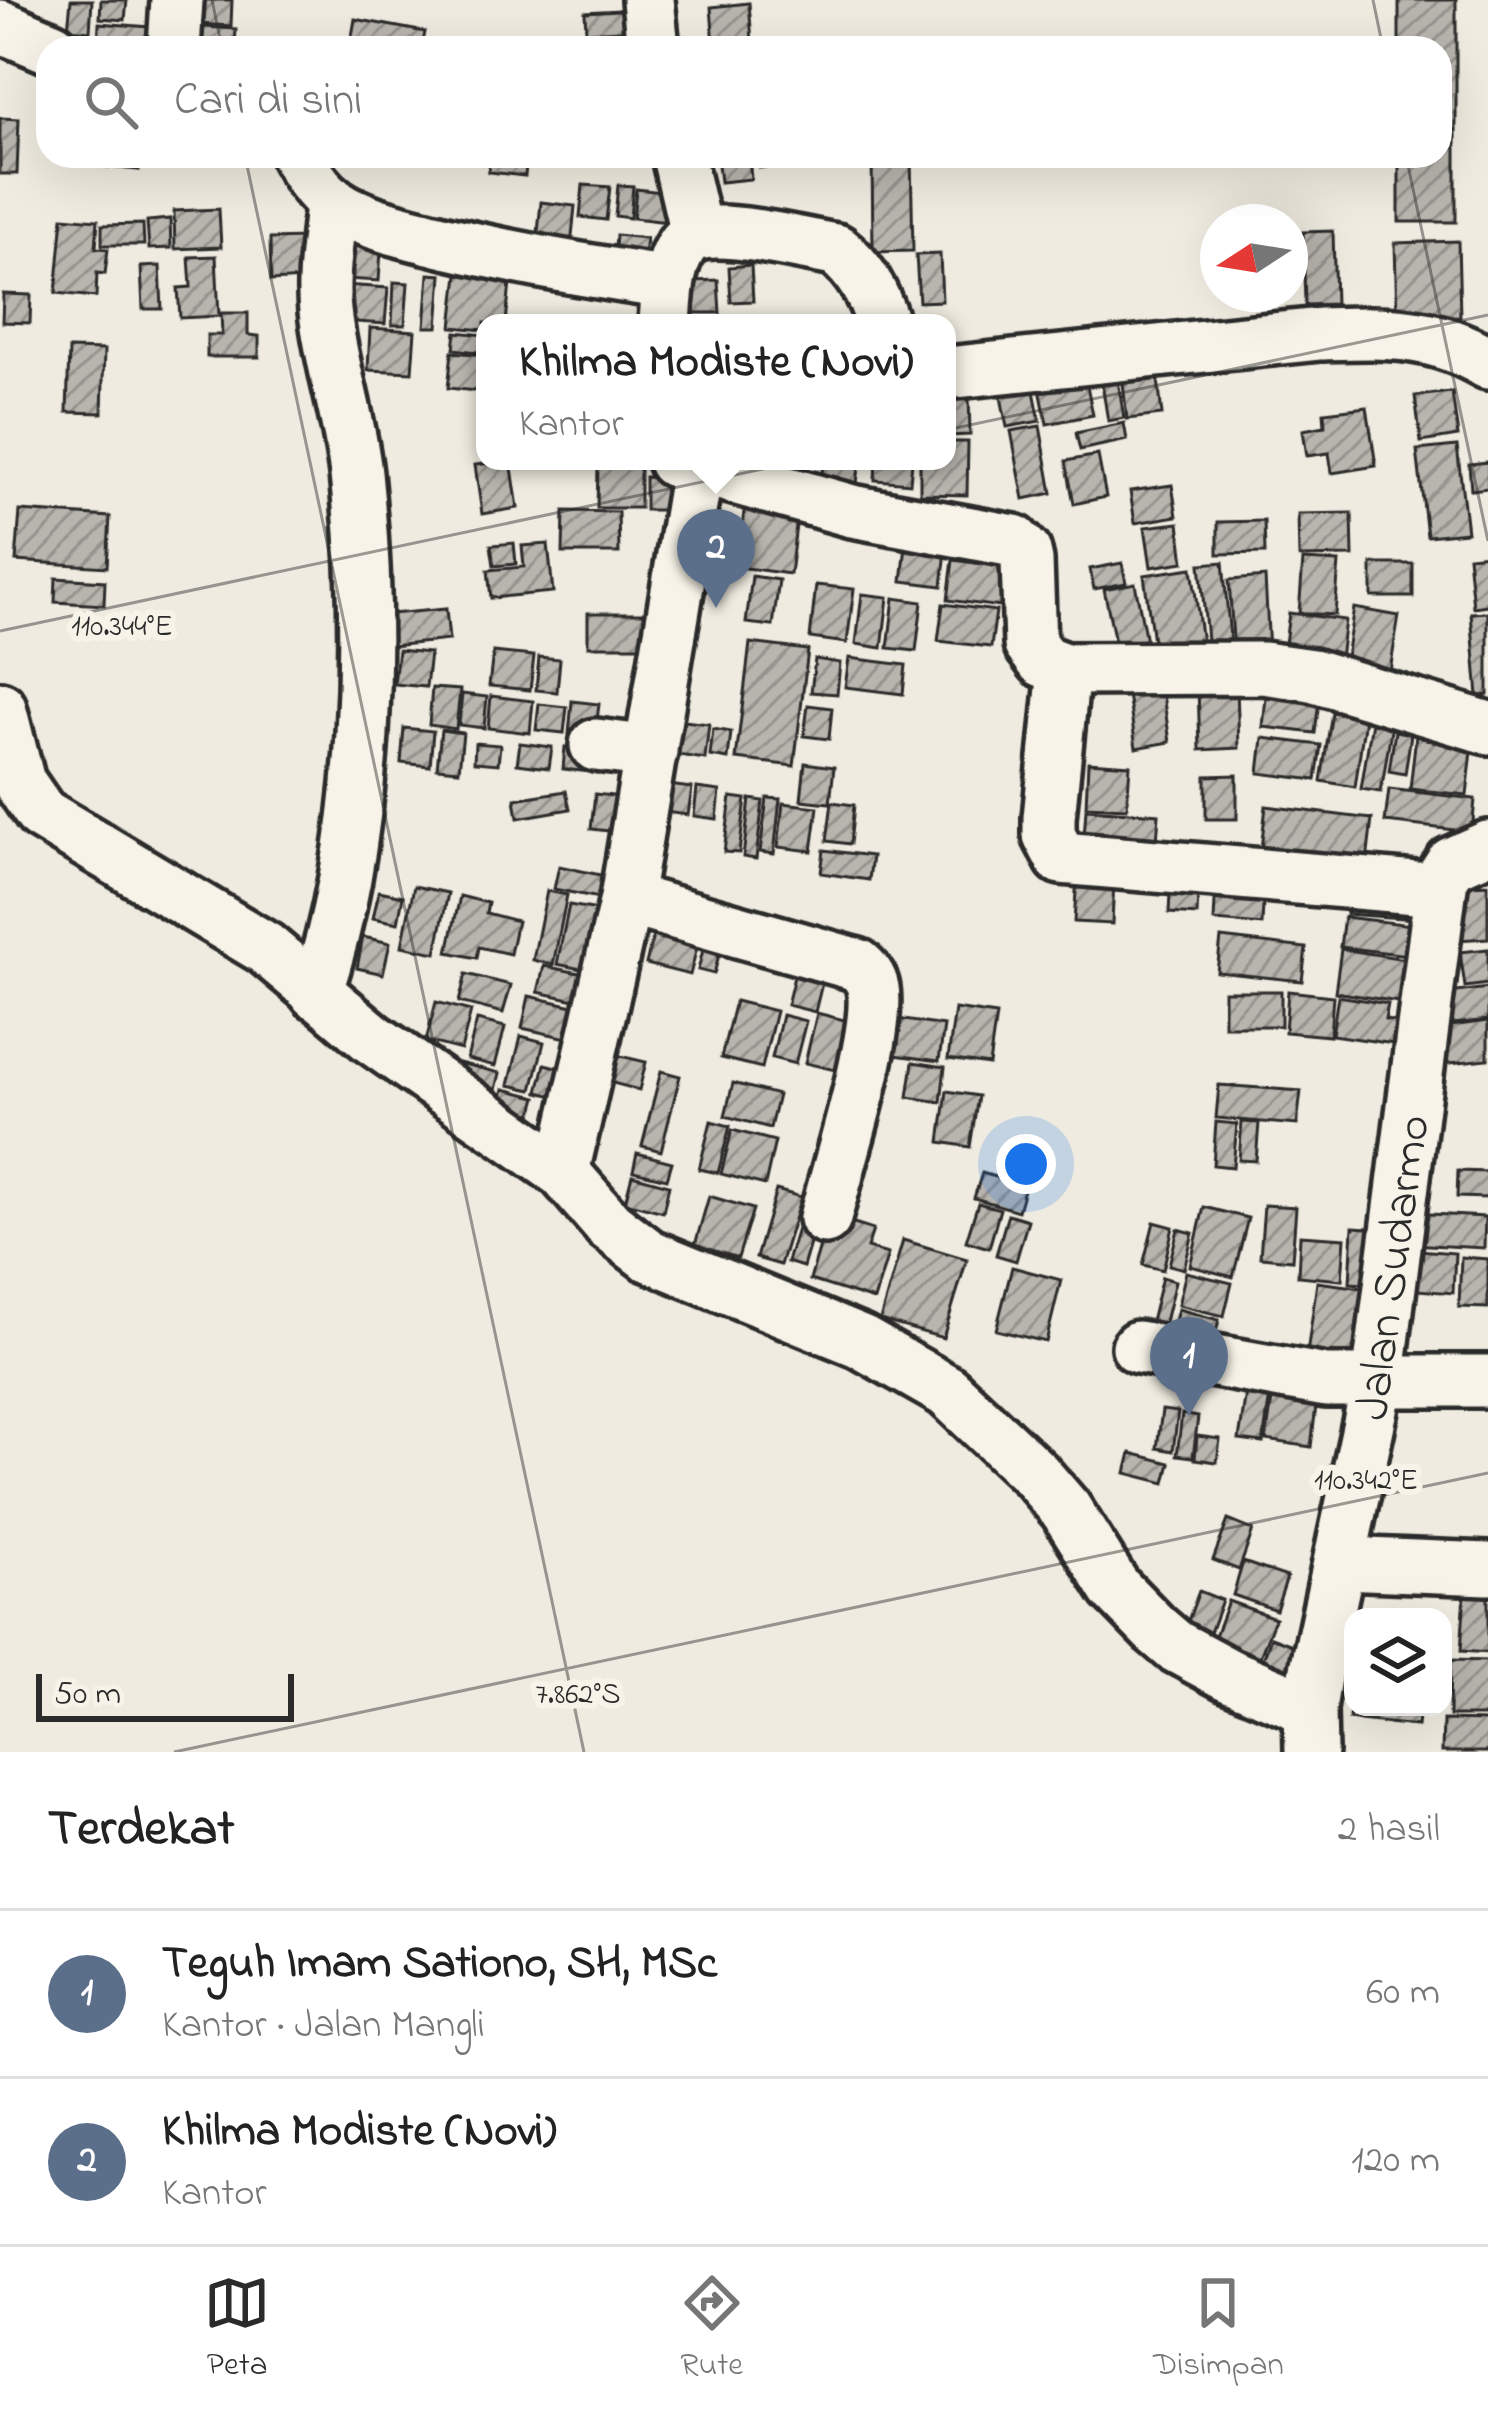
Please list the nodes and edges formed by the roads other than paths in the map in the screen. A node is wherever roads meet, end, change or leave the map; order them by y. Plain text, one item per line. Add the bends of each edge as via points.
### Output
1 (178, 0) edge
2 (648, 0) edge
3 (175, 36) edge
4 (652, 36) edge
5 (304, 168) edge
6 (682, 168) edge
7 (331, 201) junction
8 (696, 233) junction
9 (666, 303) edge
10 (879, 314) edge
11 (1488, 364) edge
12 (956, 372) edge
13 (685, 470) edge
14 (700, 470) edge
15 (1064, 669) junction
16 (0, 708) edge
17 (1488, 728) edge
18 (596, 745) dead end
19 (651, 752) junction
20 (1488, 847) edge
21 (1440, 890) junction
22 (626, 899) junction
23 (316, 993) junction
24 (563, 1172) junction
25 (825, 1218) dead end
26 (1138, 1347) dead end
27 (1488, 1381) edge
28 (1378, 1382) junction
29 (1342, 1563) junction
30 (1488, 1569) edge
31 (1311, 1731) edge

1 - 3 street
2 - 4 street
5 - 7 street
6 - 8 street
7 - 9 street via 399,230
7 - 23 street via 324,304 355,466 363,696 349,848
8 - 9 street via 686,241
8 - 10 street via 836,250 863,278
11 - 12 street via 1456,344 1377,332
13 - 19 street
14 - 15 street via 1014,542 1027,561 1030,644
15 - 17 street via 1296,673
15 - 21 street via 1049,818 1061,858
16 - 23 street via 19,782 41,814 243,933
18 - 19 street
19 - 22 street
20 - 21 street via 1452,863
21 - 28 street, Jalan Sudarmo
22 - 24 street
22 - 25 street via 858,965 871,980 866,1054
23 - 24 street
24 - 31 street via 648,1255 861,1342 947,1391 1035,1474 1115,1588 1155,1629
26 - 28 street via 1282,1376
27 - 28 street
28 - 29 street, Jalan Sudarmo
29 - 30 street
29 - 31 street, Jalan Sudarmo

